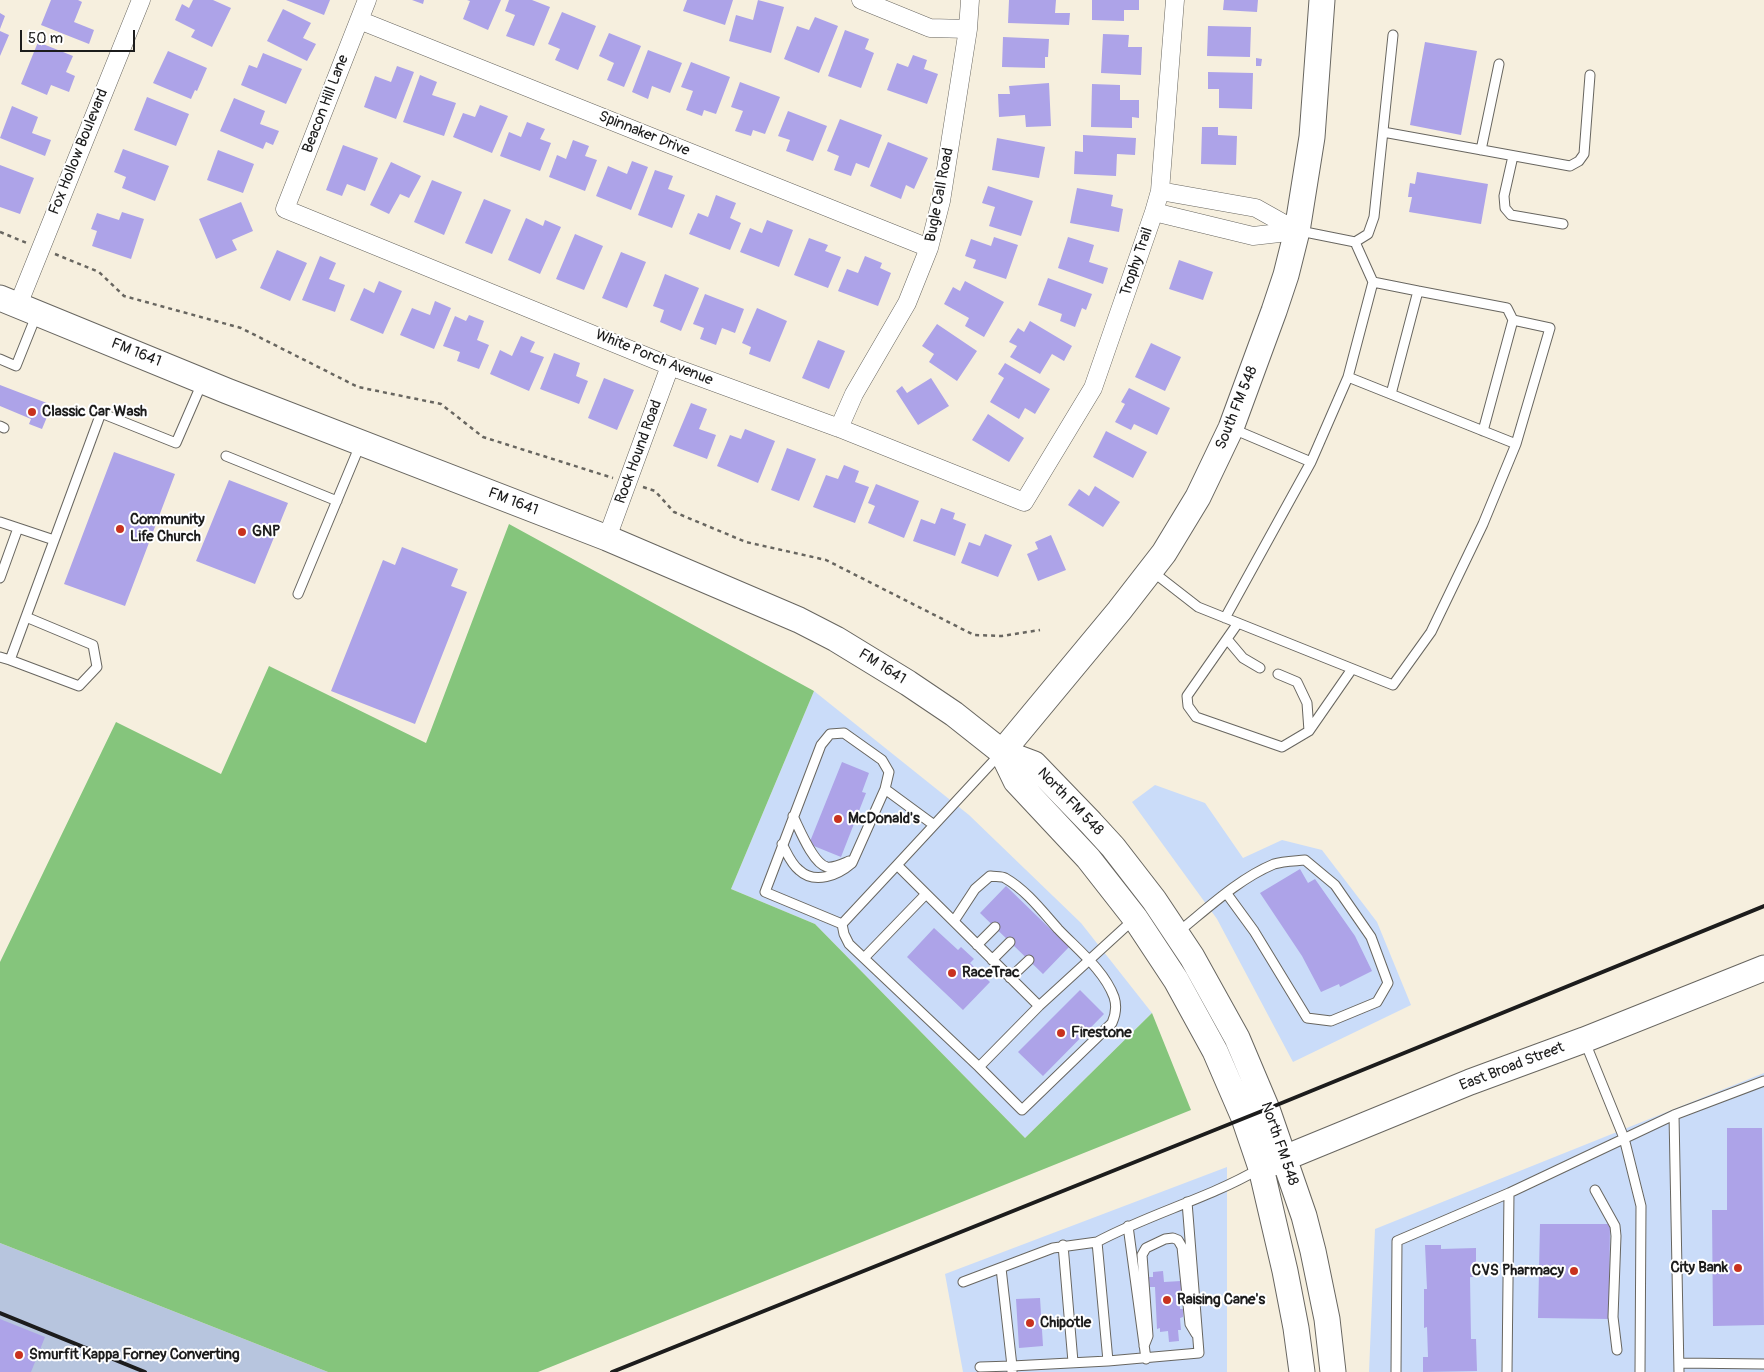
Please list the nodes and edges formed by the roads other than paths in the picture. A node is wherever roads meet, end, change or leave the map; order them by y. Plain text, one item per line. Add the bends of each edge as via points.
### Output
1 (141, 0) edge
2 (367, 0) edge
3 (860, 0) edge
4 (970, 0) edge
5 (1175, 0) edge
6 (1322, 0) edge
7 (359, 20) junction
8 (968, 29) junction
9 (1393, 34) dead end
10 (1499, 64) dead end
11 (1590, 75) dead end
12 (1383, 132) junction
13 (1481, 150) junction
14 (1513, 156) junction
15 (1160, 191) junction
16 (285, 209) joint
17 (1154, 212) junction
18 (1562, 224) dead end
19 (1297, 231) junction
20 (1355, 242) junction
21 (930, 248) junction
22 (1373, 282) junction
23 (1418, 291) junction
24 (18, 305) edge
25 (1513, 320) junction
26 (0, 359) edge
27 (670, 366) junction
28 (1348, 377) junction
29 (203, 381) junction
30 (1391, 394) junction
31 (838, 428) junction
32 (1231, 428) junction
33 (1483, 431) junction
34 (362, 443) junction
35 (1516, 444) junction
36 (226, 456) dead end
37 (1311, 462) junction
38 (337, 501) junction
39 (1024, 502) joint
40 (0, 522) edge
41 (18, 528) junction
42 (607, 538) junction
43 (54, 540) junction
44 (1150, 570) junction
45 (0, 578) edge
46 (298, 594) dead end
47 (26, 617) junction
48 (1225, 618) junction
49 (1238, 623) junction
50 (1227, 639) junction
51 (0, 657) edge
52 (10, 660) junction
53 (1260, 668) dead end
54 (1352, 669) junction
55 (1278, 674) dead end
56 (1309, 731) junction
57 (1002, 752) junction
58 (885, 789) junction
59 (793, 816) junction
60 (934, 825) junction
61 (782, 844) junction
62 (854, 859) junction
63 (897, 865) junction
64 (926, 894) junction
65 (1228, 894) junction
66 (1135, 918) junction
67 (954, 921) junction
68 (842, 924) junction
69 (995, 927) dead end
70 (1177, 933) junction
71 (1010, 942) dead end
72 (977, 945) junction
73 (864, 958) junction
74 (992, 960) junction
75 (1029, 960) dead end
76 (1088, 961) junction
77 (1764, 968) edge
78 (1010, 978) junction
79 (1039, 1006) junction
80 (1584, 1040) junction
81 (979, 1067) junction
82 (1764, 1081) edge
83 (1674, 1115) junction
84 (1624, 1138) junction
85 (1285, 1158) junction
86 (1261, 1168) junction
87 (1595, 1190) dead end
88 (1509, 1193) junction
89 (1187, 1202) junction
90 (1128, 1226) junction
91 (1097, 1242) junction
92 (1063, 1246) junction
93 (1001, 1268) junction
94 (963, 1282) dead end
95 (1296, 1328) junction
96 (1198, 1336) junction
97 (1144, 1346) junction
98 (1617, 1350) dead end
99 (1146, 1359) junction
100 (1108, 1361) junction
101 (1072, 1362) junction
102 (1764, 1364) edge
103 (980, 1367) dead end
104 (1679, 1368) edge
105 (1012, 1369) edge
106 (1286, 1372) edge
107 (1302, 1372) edge
108 (1333, 1372) edge
109 (1396, 1372) edge
110 (1508, 1372) edge
111 (1640, 1372) edge

1 - 24 street, Fox Hollow Boulevard
2 - 7 street, Beacon Hill Lane
3 - 8 street via 930,28
4 - 8 street, Bugle Call Road
5 - 15 street, Trophy Trail
6 - 19 main road, South FM 548 via 1312,137
7 - 16 street, Beacon Hill Lane
7 - 21 street, Spinnaker Drive
8 - 21 street, Bugle Call Road via 942,201
9 - 12 lane
10 - 13 lane
11 - 14 lane via 1584,154 1579,161 1570,166
12 - 13 lane
12 - 20 lane via 1374,217 1368,234
13 - 14 lane
14 - 18 lane via 1504,196 1505,208 1510,215
15 - 17 street, Trophy Trail
15 - 19 street via 1256,208
16 - 27 street, White Porch Avenue
17 - 19 street via 1253,236
17 - 39 street, Trophy Trail via 1093,388
19 - 20 lane
19 - 32 main road, South FM 548 via 1274,311
20 - 22 lane
21 - 31 street, Bugle Call Road via 907,303
22 - 23 lane
22 - 28 lane
23 - 25 lane via 1507,308
23 - 30 lane
24 - 26 lane via 16,366
24 - 29 main road, FM 1641 / FM 1641
25 - 33 lane
25 - 35 lane via 1550,328
27 - 31 street, White Porch Avenue
27 - 42 street, Rock Hound Road
28 - 30 lane
28 - 37 lane
29 - 34 main road, FM 1641 / FM 1641
29 - 43 lane via 176,442 102,413
30 - 33 lane
31 - 39 street, White Porch Avenue
32 - 37 lane
32 - 44 main road, South FM 548 via 1194,505
33 - 35 lane
34 - 38 lane
34 - 42 main road, FM 1641 / FM 1641
35 - 54 lane via 1483,524 1431,632 1393,685
36 - 38 lane
37 - 48 lane
38 - 46 lane
40 - 41 lane
41 - 43 lane
41 - 45 lane
42 - 57 main road, FM 1641 / FM 1641 via 836,639 937,702
43 - 47 lane
44 - 48 lane via 1198,607
44 - 57 main road, South FM 548
47 - 52 lane
47 - 52 lane via 93,645 97,666 78,686
48 - 49 lane
49 - 50 lane
49 - 54 lane
50 - 53 lane via 1243,658
50 - 56 lane via 1187,696 1188,706 1196,716 1282,747
51 - 52 lane
54 - 56 lane
55 - 56 lane via 1297,682 1307,703
57 - 60 lane
57 - 66 main road, North FM 548 via 1016,781 1088,858
57 - 70 main road, North FM 548 via 1034,764 1135,875
58 - 59 lane via 888,772 882,760 844,733 830,734 821,745
58 - 60 lane
58 - 62 lane
59 - 61 lane
59 - 62 lane via 821,864 840,866
60 - 63 lane
61 - 62 lane via 790,861 808,876 830,876 842,871
61 - 68 lane via 765,892
63 - 64 lane
63 - 68 lane
64 - 67 lane
64 - 73 lane
65 - 65 lane via 1248,878 1276,864 1305,860 1335,885 1370,936 1388,983 1377,1002 1331,1020 1307,1018
65 - 70 lane
66 - 76 lane
66 - 86 main road, North FM 548 via 1176,980 1215,1051
67 - 72 lane
67 - 76 lane via 975,889 990,876 1003,877
68 - 73 lane via 849,944
69 - 72 lane
70 - 85 main road, North FM 548 via 1237,1038 1259,1086
71 - 74 lane
72 - 74 lane
73 - 81 lane
74 - 78 lane
75 - 78 lane
76 - 79 lane
76 - 81 lane via 1106,981 1115,998 1116,1016 1112,1023 1022,1110
77 - 80 main road, East Broad Street
78 - 79 lane
79 - 81 lane
80 - 84 lane
80 - 85 main road, East Broad Street via 1470,1082
82 - 83 lane
83 - 84 lane
83 - 104 lane
84 - 88 lane
84 - 111 lane via 1641,1206
85 - 86 main road, East Broad Street
85 - 108 main road, North FM 548 via 1313,1251 1327,1319
86 - 89 lane via 1234,1184
86 - 95 main road, North FM 548
87 - 98 lane via 1615,1226 1613,1317
88 - 109 lane via 1397,1241
88 - 110 lane
89 - 90 lane
89 - 96 lane
90 - 91 lane
90 - 97 lane
91 - 92 lane
91 - 100 lane
92 - 93 lane
92 - 101 lane
93 - 94 lane
93 - 105 lane
95 - 106 main road
95 - 107 main road, North FM 548
96 - 97 lane via 1190,1324 1182,1247 1178,1240 1165,1239 1146,1248 1142,1255 1148,1336
96 - 99 lane via 1199,1353
97 - 99 lane
99 - 100 lane
100 - 101 lane
101 - 105 lane
102 - 104 lane
103 - 105 lane

